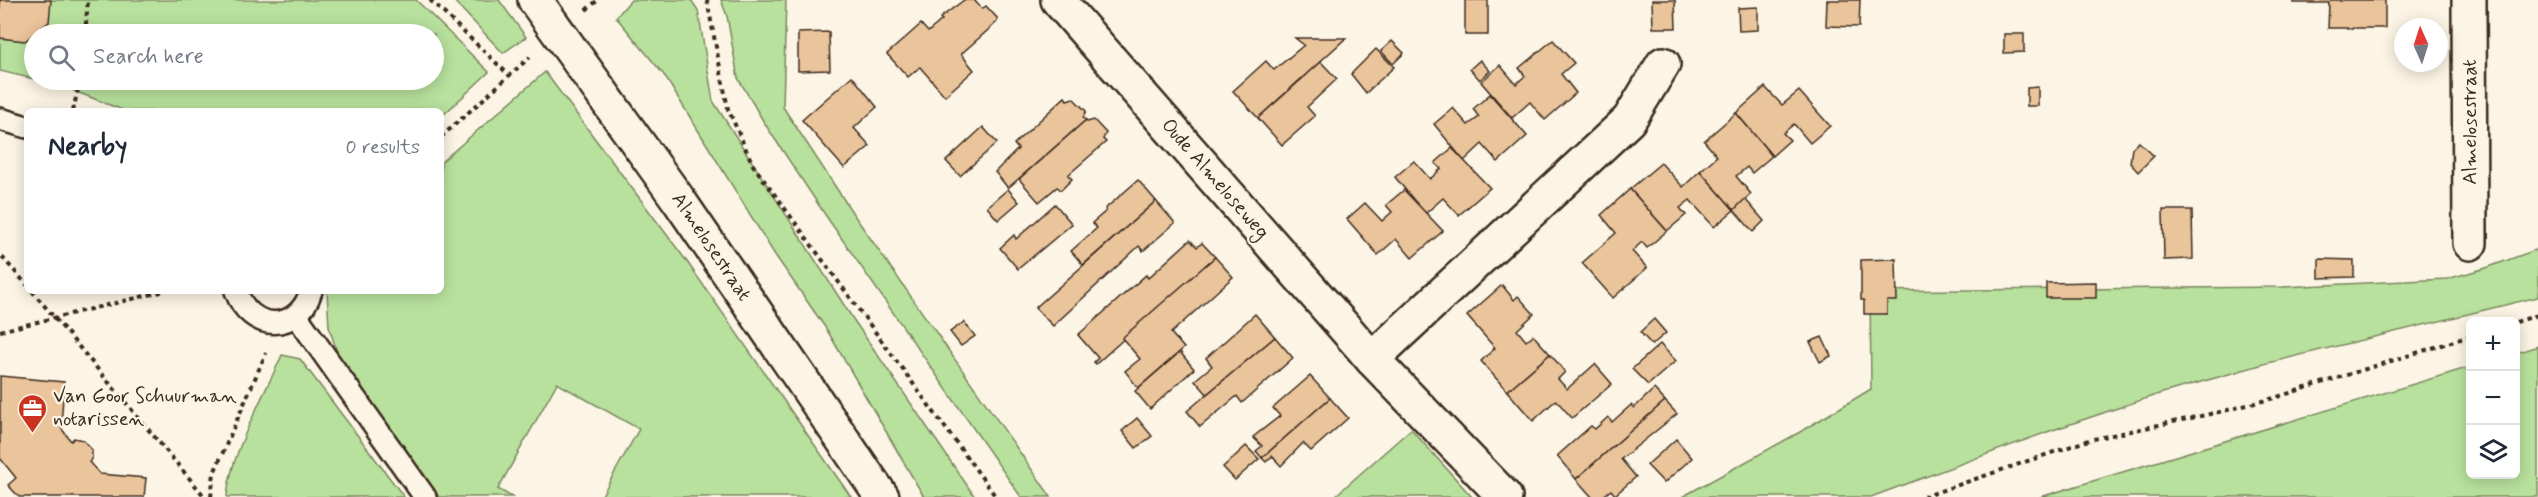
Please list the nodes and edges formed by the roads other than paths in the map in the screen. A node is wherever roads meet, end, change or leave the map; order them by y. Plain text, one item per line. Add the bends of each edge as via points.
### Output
1 (535, 0) edge
2 (1058, 0) edge
3 (2469, 0) edge
4 (1663, 64) dead end
5 (0, 119) edge
6 (24, 126) edge
7 (2470, 243) dead end
8 (237, 294) edge
9 (310, 294) edge
10 (296, 315) junction
11 (1372, 358) junction
12 (425, 497) edge
13 (882, 497) edge
14 (1505, 497) edge

1 - 13 street, Almelosestraat via 678,199
2 - 11 street, Oude Almeloseweg
3 - 7 street, Almelosestraat
4 - 11 street via 1629,120
5 - 6 lane
8 - 10 lane via 249,313 259,320 272,323
9 - 10 lane
10 - 12 lane
11 - 14 street, Oude Almeloseweg

